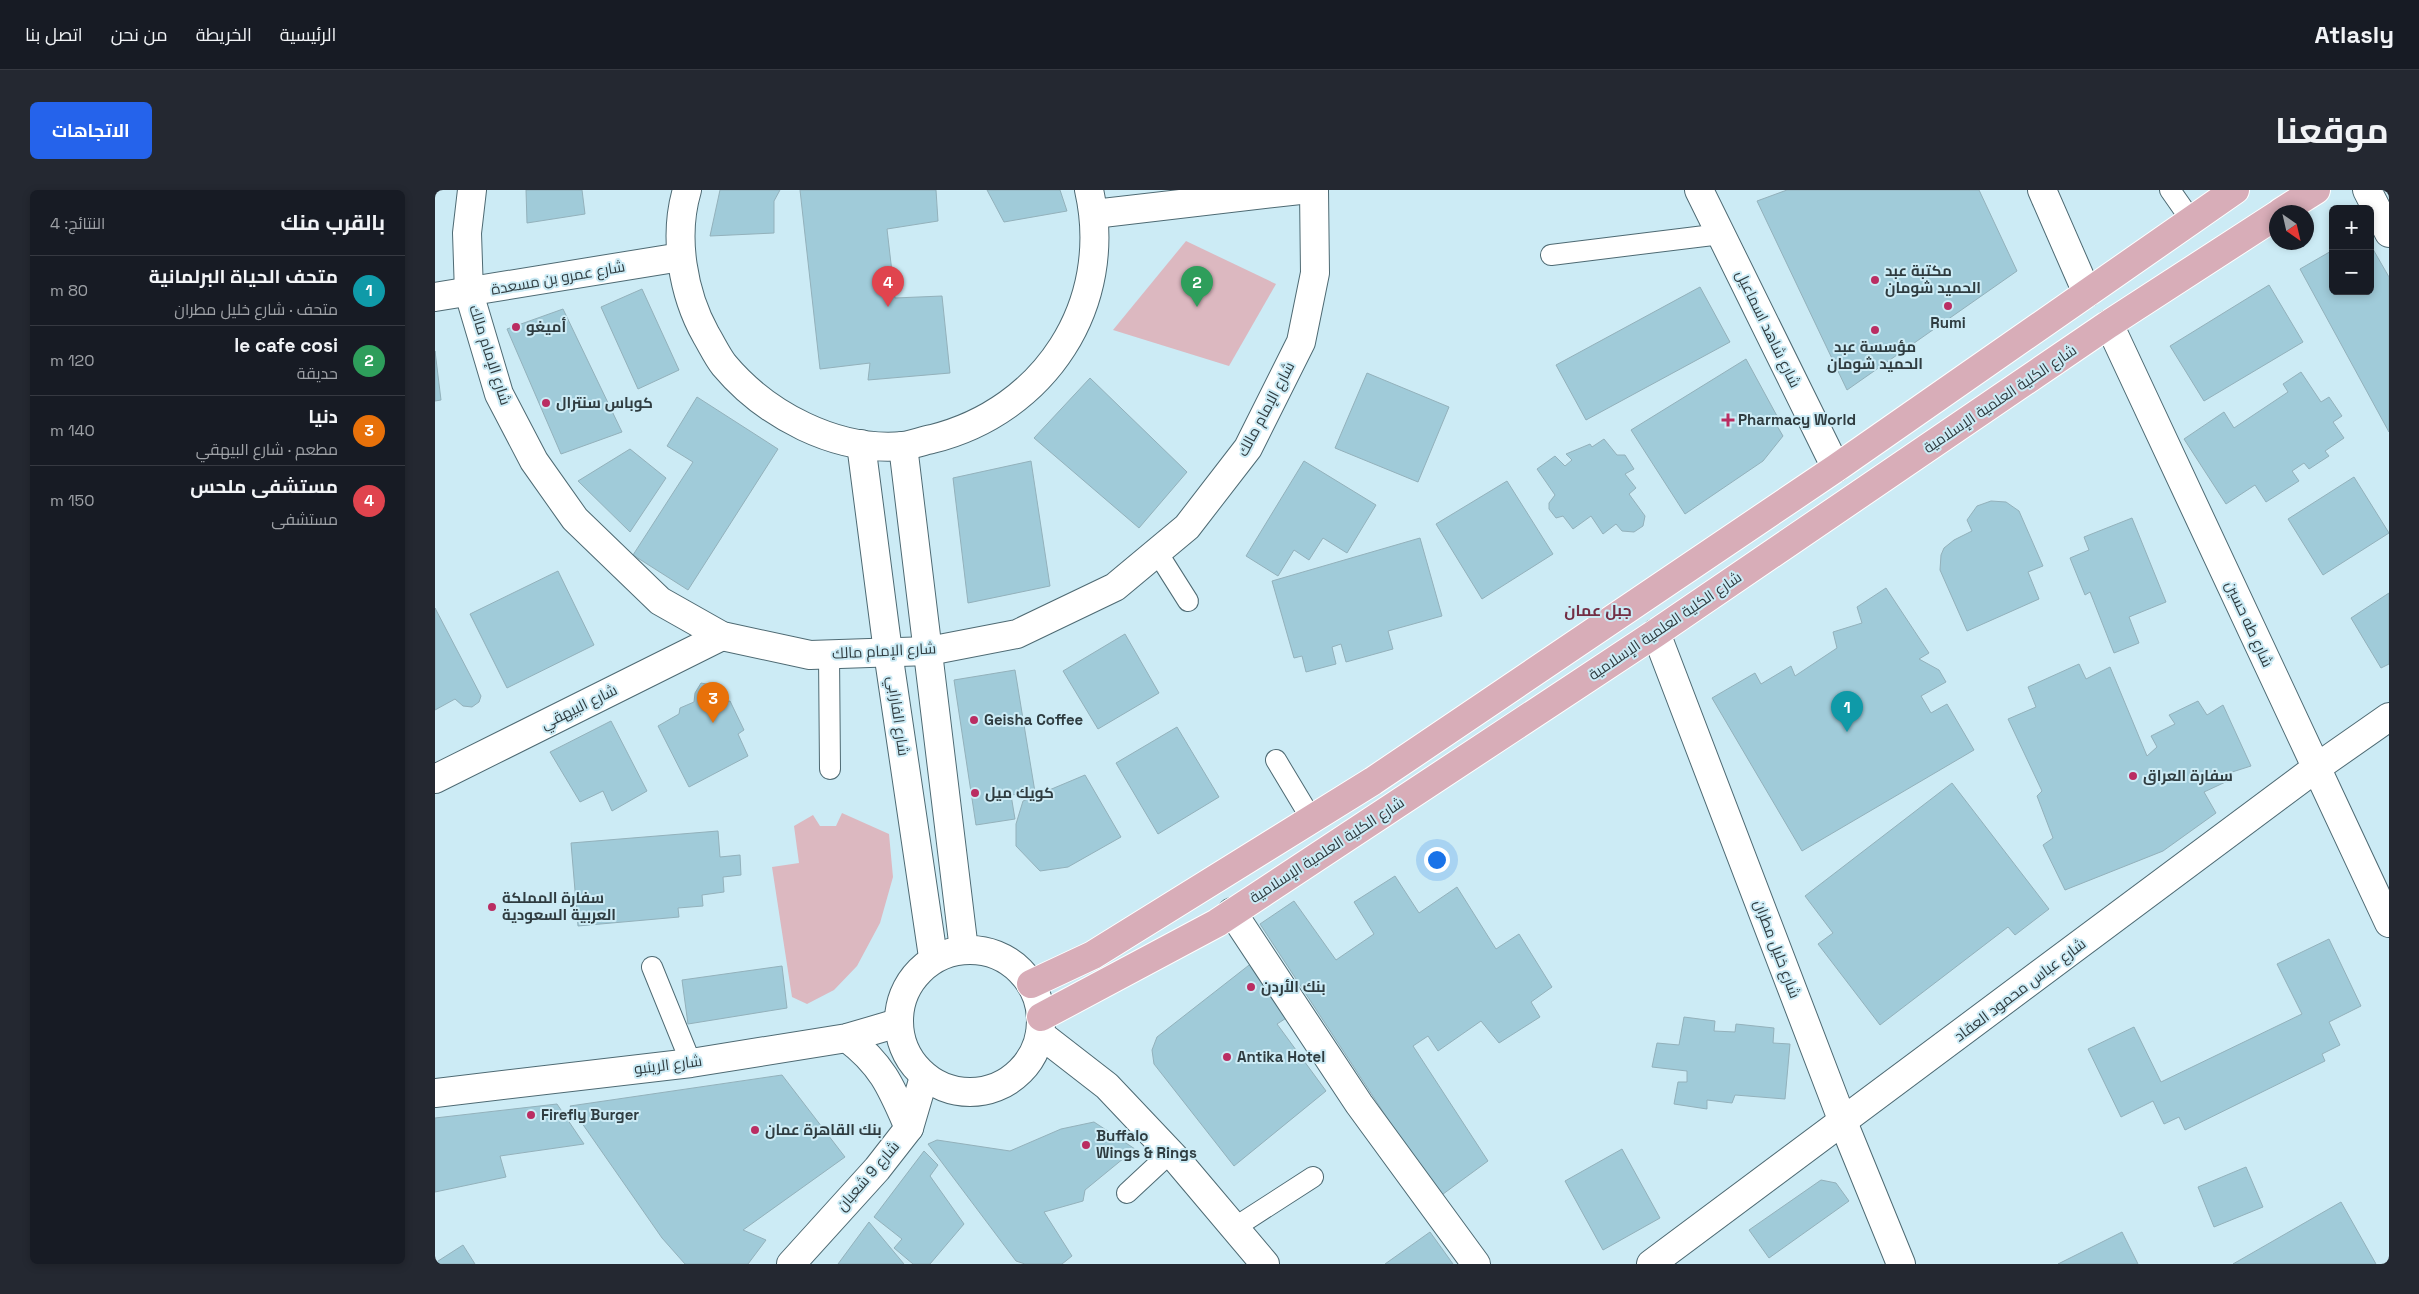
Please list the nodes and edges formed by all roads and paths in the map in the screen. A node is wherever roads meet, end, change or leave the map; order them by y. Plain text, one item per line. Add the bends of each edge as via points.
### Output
1 (472, 190) edge
2 (687, 190) edge
3 (1300, 190) edge
4 (1314, 190) edge
5 (1699, 190) edge
6 (2042, 190) edge
7 (2170, 190) edge
8 (2235, 190) edge
9 (2316, 190) edge
10 (2367, 190) edge
11 (1092, 202) edge
12 (2292, 205) edge
13 (2191, 220) junction
14 (2269, 220) edge
15 (2389, 233) edge
16 (1721, 234) junction
17 (1551, 255) dead end
18 (681, 257) junction
19 (2087, 292) junction
20 (469, 293) junction
21 (435, 297) edge
22 (2109, 324) junction
23 (861, 444) junction
24 (903, 446) junction
25 (1836, 468) junction
26 (1157, 552) junction
27 (1187, 601) dead end
28 (1656, 633) junction
29 (722, 636) junction
30 (929, 651) junction
31 (889, 652) junction
32 (829, 655) junction
33 (2389, 717) edge
34 (1277, 760) dead end
35 (2316, 768) junction
36 (830, 769) dead end
37 (435, 779) edge
38 (1311, 820) junction
39 (2387, 911) edge
40 (1232, 912) junction
41 (964, 950) junction
42 (933, 957) junction
43 (652, 967) dead end
44 (1031, 984) junction
45 (898, 1023) junction
46 (1040, 1025) junction
47 (847, 1038) junction
48 (691, 1063) junction
49 (924, 1076) junction
50 (435, 1093) edge
51 (1843, 1122) junction
52 (909, 1128) junction
53 (1170, 1153) junction
54 (1313, 1176) dead end
55 (1127, 1193) dead end
56 (1234, 1228) junction
57 (791, 1264) edge
58 (1265, 1264) edge
59 (1476, 1264) edge
60 (1651, 1264) edge
61 (1901, 1264) edge

1 - 20 street, شارع الإمام مالك via 467,233
2 - 18 street via 683,204
3 - 11 street
4 - 26 street, شارع الإمام مالك via 1315,274 1301,342 1248,448 1187,527
5 - 16 street, شارع شاهد اسماعيل
6 - 19 street
7 - 13 lane
8 - 13 main road
9 - 12 main road
10 - 15 street
11 - 24 street via 1094,260 1084,306 1063,347 1034,384 998,413 956,433
13 - 19 main road
14 - 22 main road, شارع الكلية العلمية الإسلامية
16 - 17 lane
16 - 25 street, شارع شاهد اسماعيل
18 - 20 street, شارع عمرو بن مسعدة
18 - 23 street via 694,314 723,364 764,404 815,432
19 - 25 main road
20 - 21 street, شارع عمرو بن مسعدة
20 - 29 street, شارع الإمام مالك via 499,394 534,461 575,519 660,600
22 - 28 main road, شارع الكلية العلمية الإسلامية
22 - 35 street, شارع طه حسين
23 - 24 street
23 - 31 street, شارع الفارابي
24 - 30 street
25 - 38 main road
26 - 27 lane
26 - 30 street, شارع الإمام مالك via 1115,587 1017,634
28 - 40 main road, شارع الكلية العلمية الإسلامية
28 - 51 street, شارع خليل مطران
29 - 32 street, شارع الإمام مالك via 810,655
29 - 37 street, شارع البيهقي
30 - 31 street, شارع الإمام مالك
30 - 41 street
31 - 32 street, شارع الإمام مالك
31 - 42 street, شارع الفارابي
32 - 36 lane
33 - 35 street, شارع عباس محمود العقاد
34 - 38 lane
35 - 39 street, شارع طه حسين
35 - 51 street, شارع عباس محمود العقاد
38 - 44 main road via 1093,955
40 - 46 main road, شارع الكلية العلمية الإسلامية
40 - 59 street via 1359,1104
41 - 42 street
41 - 44 street via 978,950 1005,960
42 - 45 street via 910,982 901,1002
43 - 48 lane
44 - 46 street via 1038,1000
45 - 47 street, شارع الرينبو
45 - 49 street via 909,1061
46 - 49 street via 1033,1054 1021,1071 1004,1084 984,1091 963,1093 942,1087
46 - 53 street via 1107,1086
47 - 48 street, شارع الرينبو
47 - 52 street via 866,1052 888,1082
48 - 50 street, شارع الرينبو
49 - 52 street, شارع 9 شعبان
51 - 60 street, شارع عباس محمود العقاد
51 - 61 street, شارع خليل مطران
52 - 57 street, شارع 9 شعبان via 877,1169
53 - 55 lane
53 - 56 street
54 - 56 lane
56 - 58 street

